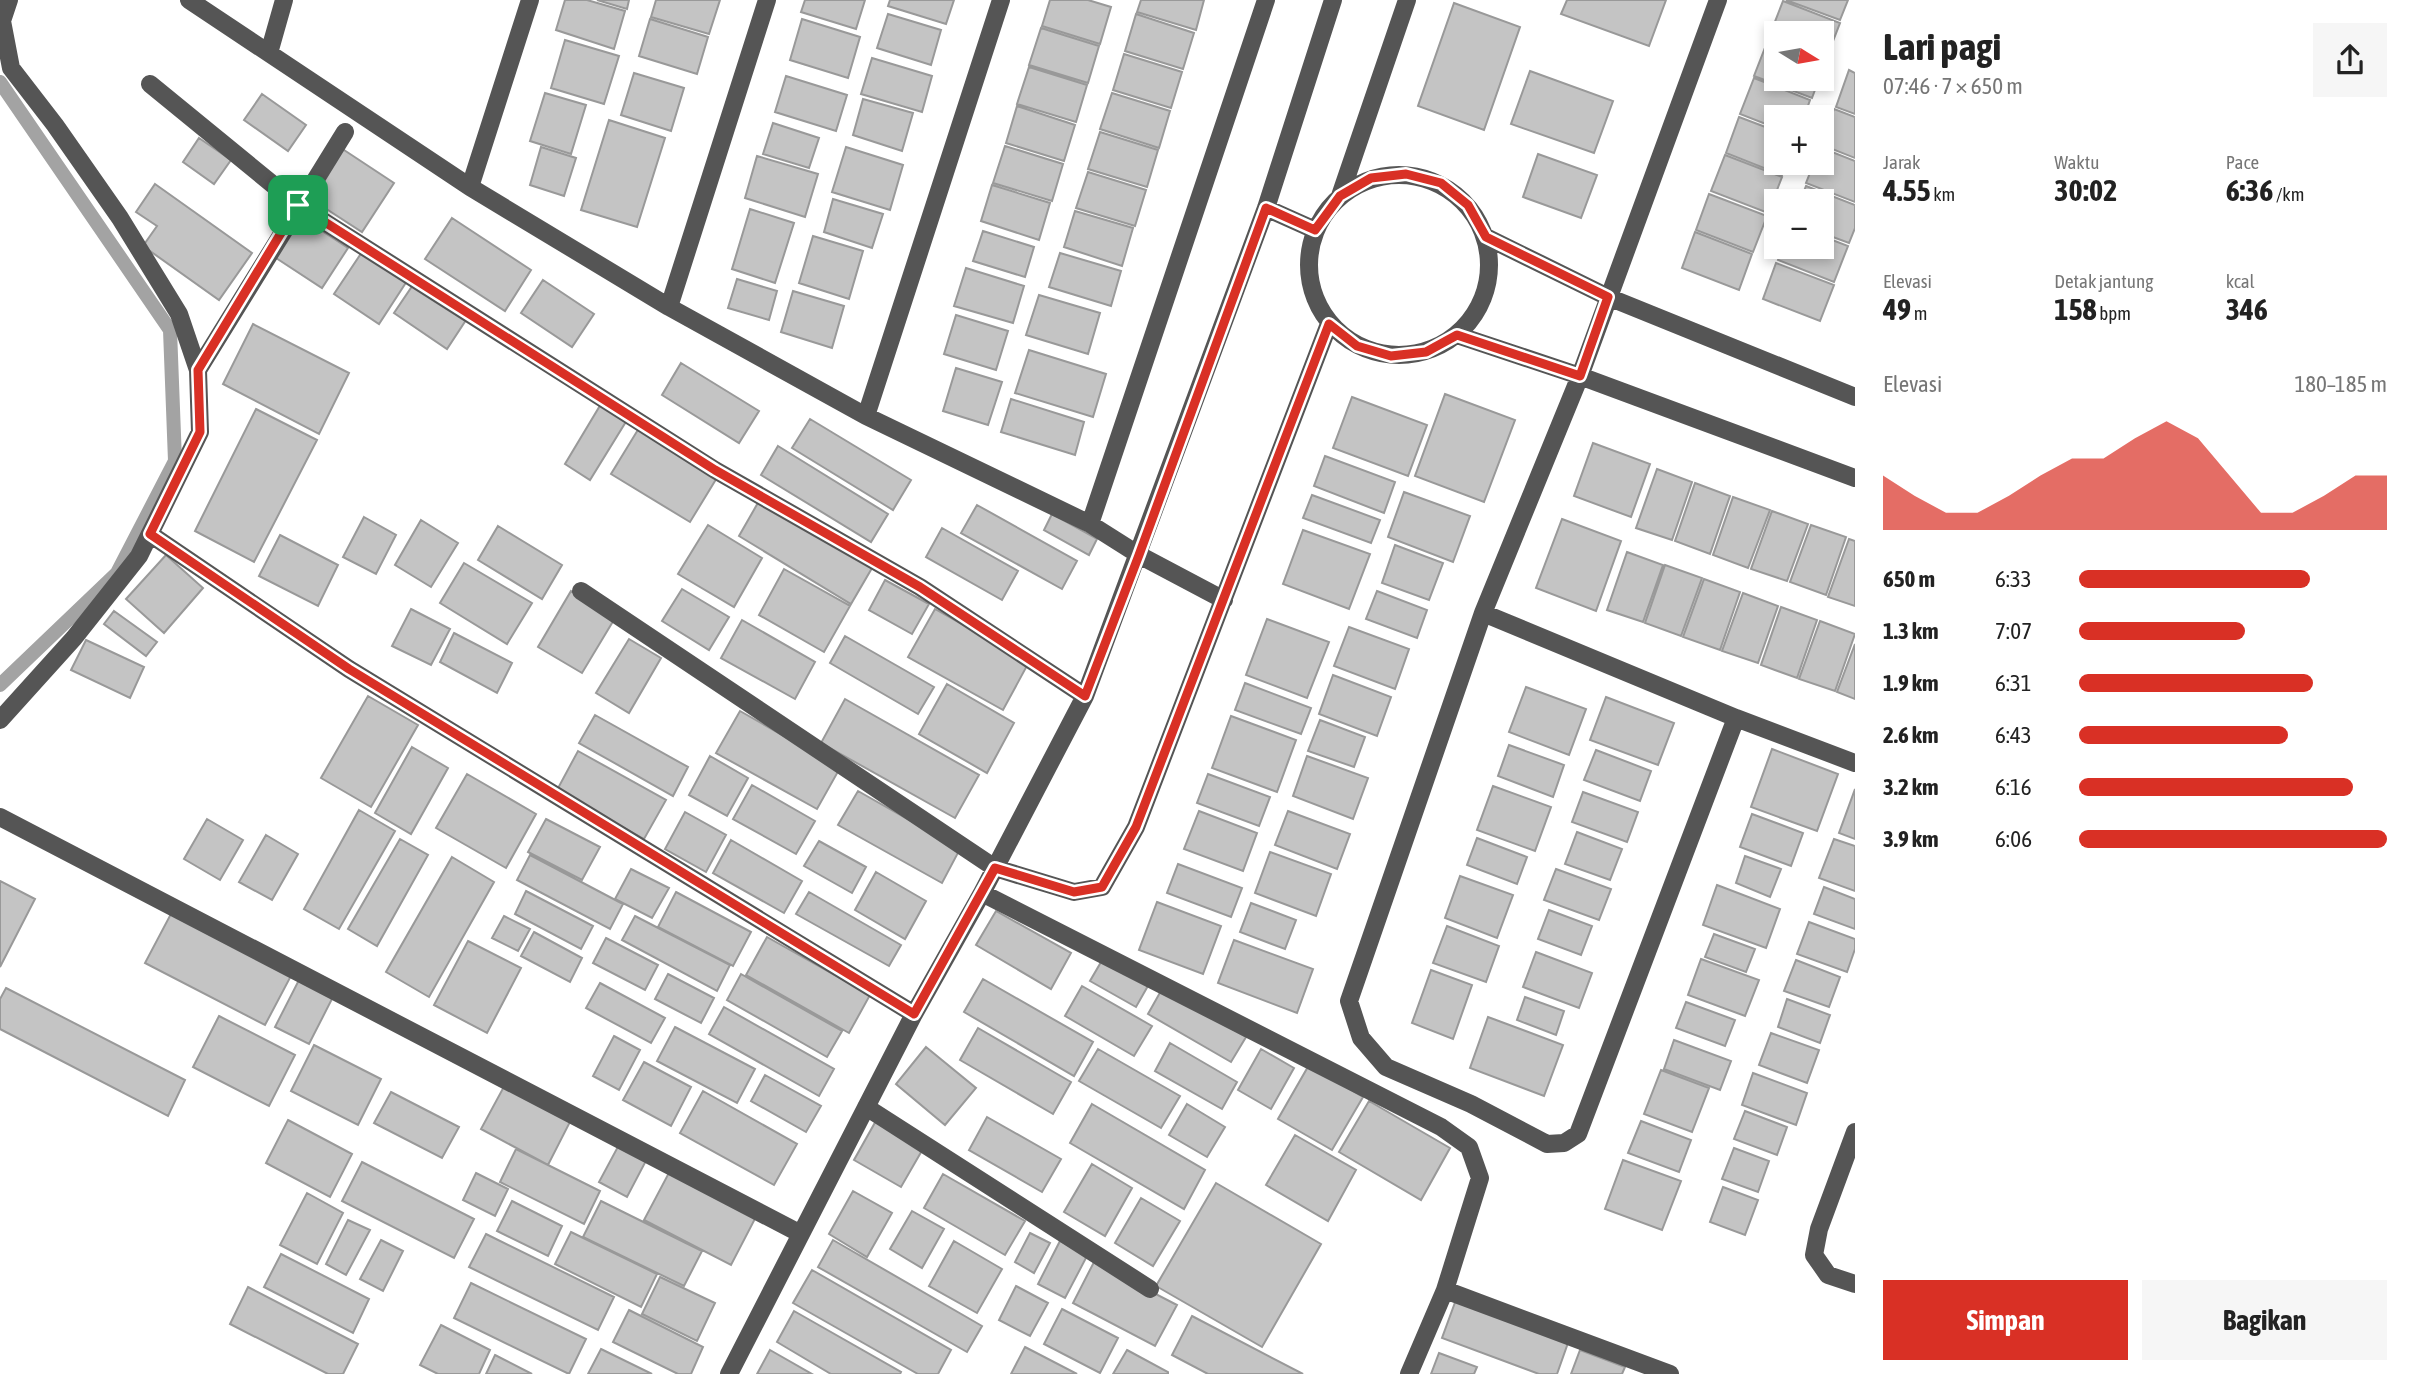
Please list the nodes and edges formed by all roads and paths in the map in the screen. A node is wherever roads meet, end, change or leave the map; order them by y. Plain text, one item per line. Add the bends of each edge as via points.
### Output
1 (9, 0) edge
2 (188, 0) edge
3 (284, 0) edge
4 (530, 0) edge
5 (767, 0) edge
6 (1001, 0) edge
7 (1266, 0) edge
8 (1333, 0) edge
9 (1407, 0) edge
10 (1717, 0) edge
11 (269, 53) junction
12 (150, 84) dead end
13 (345, 132) dead end
14 (470, 187) junction
15 (1340, 196) junction
16 (298, 205) junction
17 (1266, 208) junction
18 (1315, 230) junction
19 (1486, 237) junction
20 (1608, 297) junction
21 (669, 307) junction
22 (1329, 324) junction
23 (1457, 335) junction
24 (198, 370) junction
25 (1580, 376) junction
26 (1855, 395) edge
27 (866, 416) junction
28 (1855, 478) edge
29 (1090, 524) junction
30 (150, 534) junction
31 (1139, 555) junction
32 (581, 591) dead end
33 (1224, 600) junction
34 (1483, 613) junction
35 (1085, 696) junction
36 (1736, 718) junction
37 (0, 720) edge
38 (1855, 763) edge
39 (0, 817) edge
40 (995, 868) junction
41 (982, 893) junction
42 (914, 1014) junction
43 (866, 1107) junction
44 (1855, 1132) edge
45 (802, 1234) junction
46 (1855, 1284) edge
47 (1150, 1289) dead end
48 (1445, 1290) junction
49 (729, 1374) edge
50 (1409, 1374) edge
51 (1670, 1374) edge

1 - 24 street via 2,21 11,68 120,218 160,282 179,314
2 - 11 street
3 - 11 street
4 - 14 street
5 - 21 street
6 - 27 street
7 - 29 street
8 - 17 street
9 - 15 street
10 - 20 street
11 - 14 street
12 - 16 street
13 - 16 street
14 - 21 street
15 - 18 street
15 - 19 street via 1371,178 1406,174 1441,183 1468,205
16 - 24 street
16 - 35 street via 715,470 920,587
17 - 18 street
17 - 31 street
18 - 22 street via 1308,258 1312,293
19 - 20 street
19 - 23 street via 1489,272 1483,295
20 - 25 street
20 - 26 street
21 - 27 street
22 - 23 street via 1357,346 1391,356 1426,352
22 - 33 street
23 - 25 street
24 - 30 street via 200,432
25 - 28 street
25 - 34 street
27 - 29 street
29 - 31 street
30 - 37 street via 139,556 74,638
30 - 42 street via 349,669
31 - 33 street
31 - 35 street
32 - 40 street
33 - 40 street via 1136,827 1102,887 1074,892
34 - 36 street
34 - 36 street via 1349,1001 1361,1038 1386,1067 1547,1144 1564,1143 1578,1134
35 - 40 street
36 - 38 street
39 - 45 street
40 - 41 street
41 - 42 street
41 - 48 street via 1441,1127 1469,1147 1480,1178
42 - 43 street
43 - 45 street
43 - 47 street
44 - 46 street via 1814,1255 1828,1275
45 - 49 street
48 - 50 street
48 - 51 street

